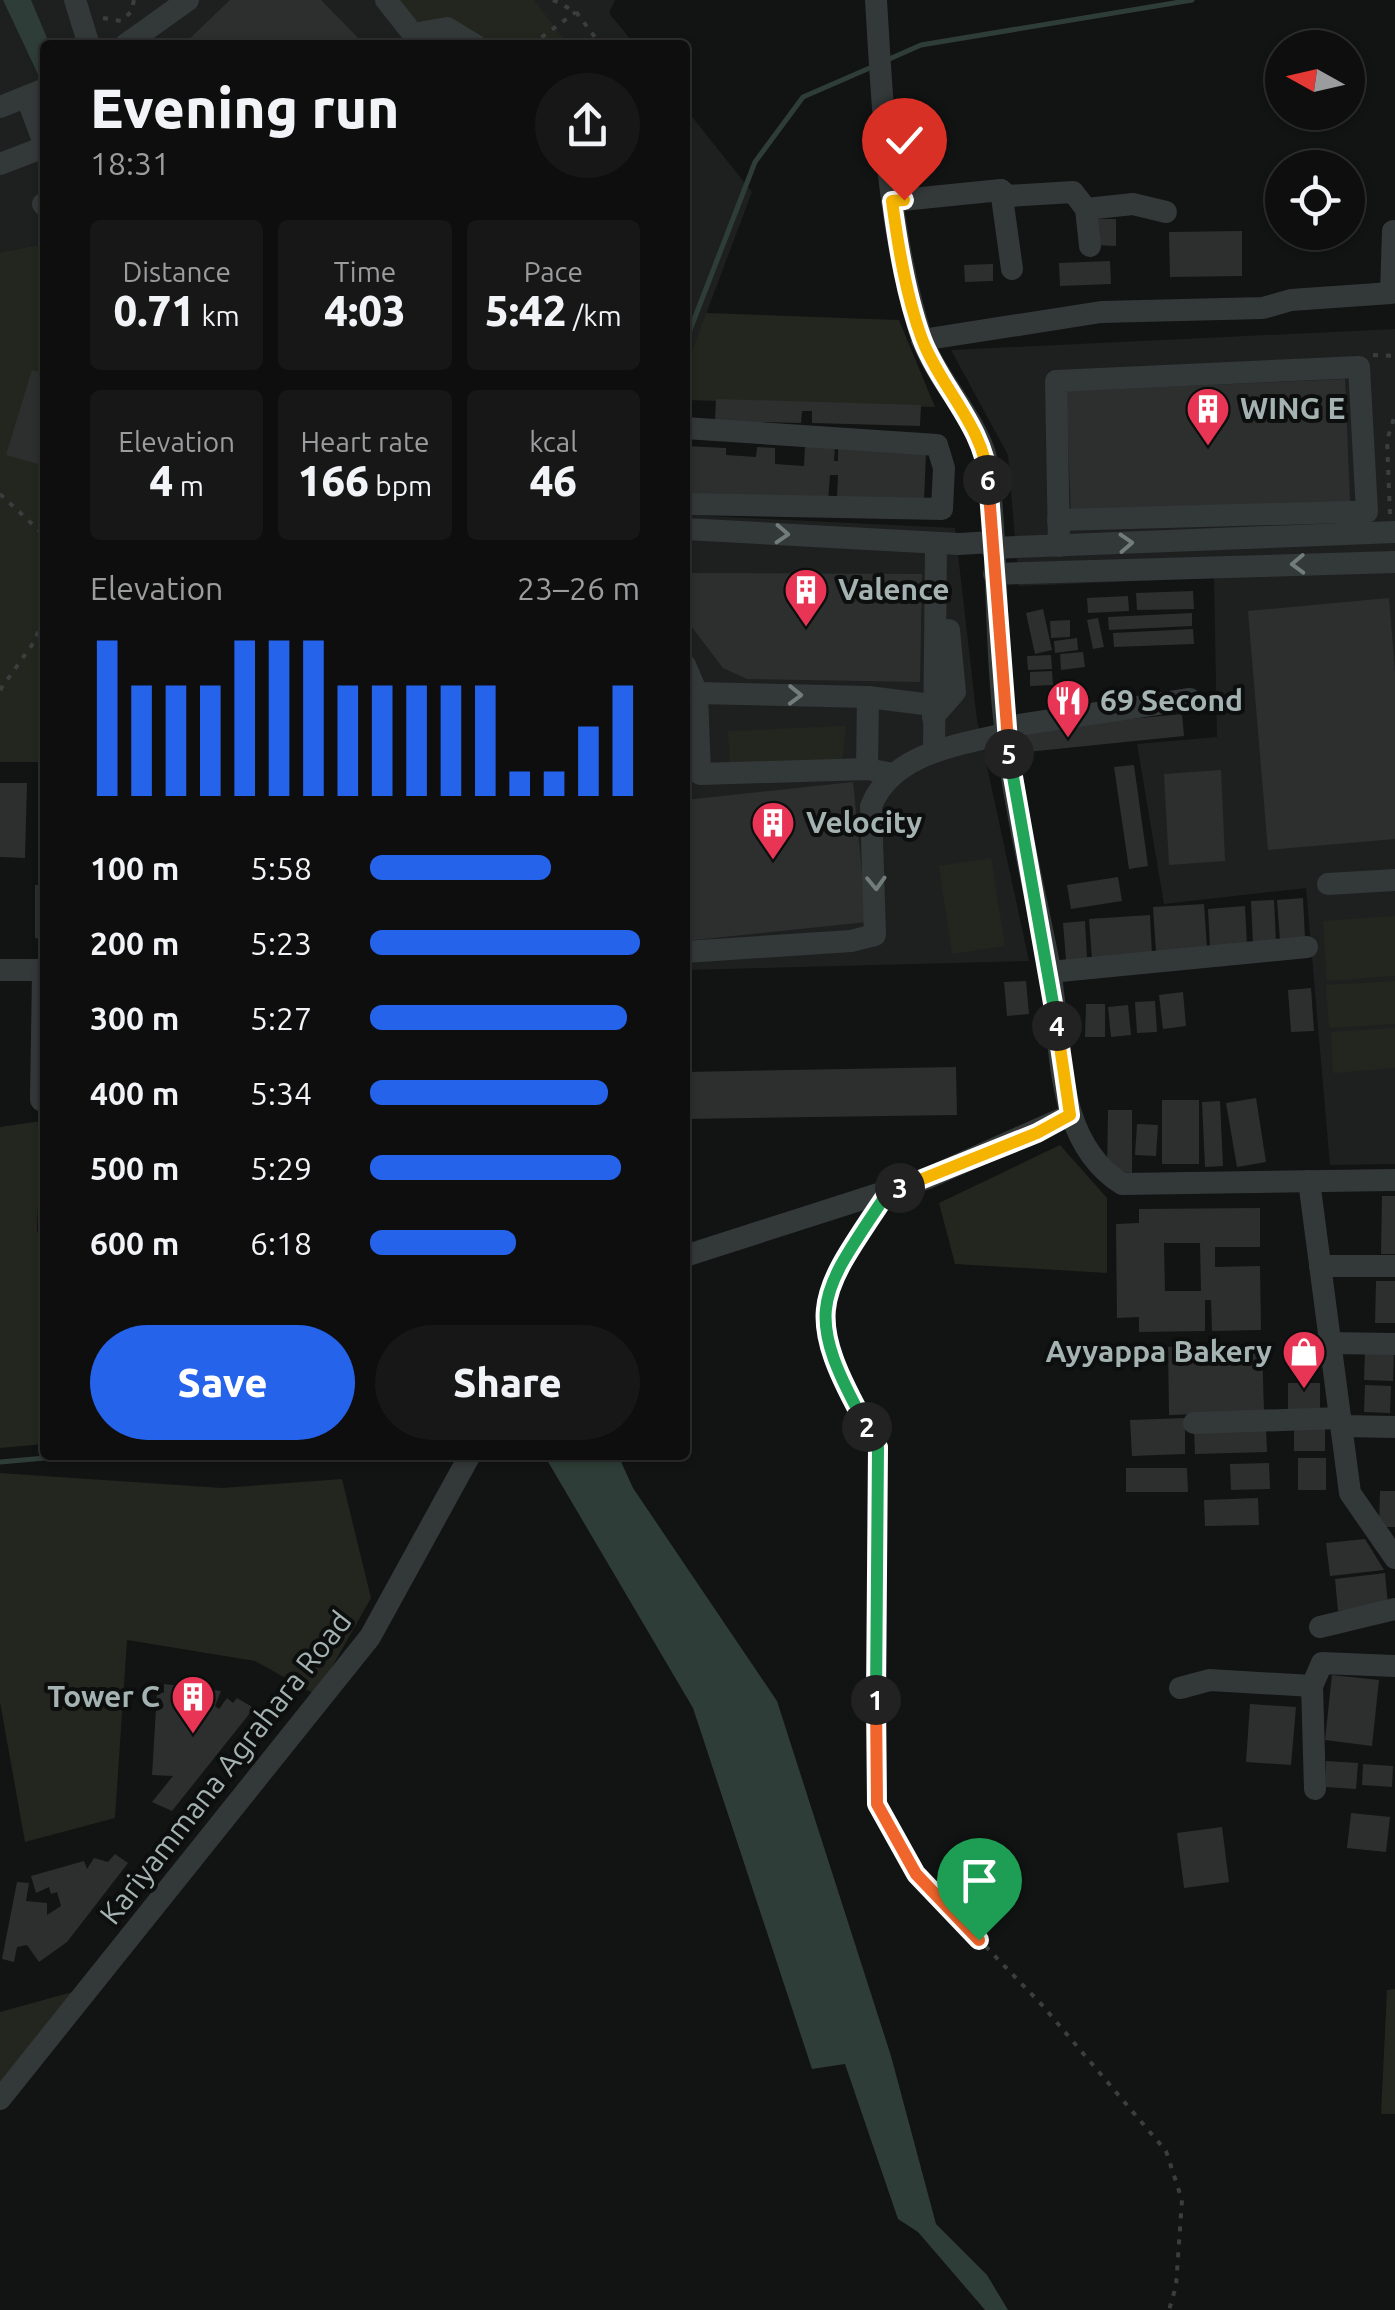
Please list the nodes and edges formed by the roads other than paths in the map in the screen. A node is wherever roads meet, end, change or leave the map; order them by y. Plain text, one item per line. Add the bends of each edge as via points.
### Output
1 (75, 0) edge
2 (188, 0) edge
3 (386, 0) edge
4 (876, 0) edge
5 (156, 37) edge
6 (417, 39) edge
7 (87, 40) edge
8 (467, 40) edge
9 (37, 93) edge
10 (0, 106) edge
11 (39, 148) edge
12 (0, 164) edge
13 (1001, 190) junction
14 (892, 201) junction
15 (1086, 210) junction
16 (1166, 212) dead end
17 (1393, 231) edge
18 (1090, 246) dead end
19 (1012, 269) dead end
20 (922, 340) junction
21 (690, 428) edge
22 (1042, 431) dead end
23 (944, 468) junction
24 (988, 473) junction
25 (690, 504) edge
26 (1058, 514) junction
27 (1348, 522) junction
28 (690, 528) edge
29 (1393, 528) edge
30 (936, 543) junction
31 (992, 545) junction
32 (1059, 546) junction
33 (1395, 562) edge
34 (1349, 563) junction
35 (994, 574) junction
36 (949, 630) dead end
37 (690, 677) edge
38 (697, 693) junction
39 (868, 697) junction
40 (1190, 699) dead end
41 (932, 711) junction
42 (1005, 730) junction
43 (934, 750) junction
44 (867, 769) junction
45 (893, 774) junction
46 (1395, 880) edge
47 (1328, 884) dead end
48 (1307, 947) dead end
49 (690, 952) edge
50 (0, 970) edge
51 (40, 970) edge
52 (1050, 972) junction
53 (1070, 1115) junction
54 (1394, 1176) edge
55 (1309, 1181) junction
56 (690, 1254) edge
57 (1320, 1266) junction
58 (1395, 1266) edge
59 (1330, 1343) junction
60 (1395, 1344) edge
61 (1341, 1422) junction
62 (1194, 1423) dead end
63 (1395, 1427) edge
64 (467, 1460) edge
65 (1395, 1558) edge
66 (1395, 1609) edge
67 (1320, 1627) dead end
68 (1395, 1666) edge
69 (1312, 1686) junction
70 (1180, 1688) dead end
71 (1314, 1789) dead end
72 (0, 2099) edge

1 - 7 street
2 - 5 street
3 - 6 street
4 - 14 street
6 - 8 street via 447,28
9 - 10 street
9 - 11 street
11 - 12 street
13 - 14 street
13 - 15 street via 1008,196 1073,192
13 - 19 street
14 - 20 street
15 - 16 street via 1133,204
15 - 18 street
17 - 20 street via 1391,292 1263,308 1101,312
20 - 24 street
21 - 23 street via 937,445
22 - 26 street via 1044,510
23 - 24 street
23 - 25 street via 942,509
24 - 31 street
26 - 27 street
26 - 27 street via 1056,381 1359,367 1367,512
26 - 32 street
27 - 29 street
32 -> 27 street
27 - 34 street
28 -> 30 street
30 - 31 street
30 - 41 street
31 - 32 street
31 - 35 street
33 - 34 street
34 -> 35 street
35 - 42 street
36 - 41 street via 955,692
37 - 38 street
38 -> 39 street
38 - 44 street via 700,774
39 - 41 street
39 - 44 street
40 - 42 street
41 - 43 street
42 - 43 street
42 - 52 street
43 - 45 street
44 - 45 street
45 -> 49 street via 871,806 875,935
46 - 47 street
48 - 52 street
50 - 51 street
52 - 53 street
53 - 55 street via 1086,1153 1122,1184
53 - 56 street via 888,1192
54 - 55 street
55 - 57 street
57 - 58 street
57 - 59 street
59 - 60 street
59 - 61 street
61 - 62 street
61 - 63 street
61 - 65 street via 1350,1492
64 - 72 street, Kariyammana Agrahara Road via 370,1637
66 - 67 street
68 - 69 street via 1322,1663
69 - 70 street via 1210,1680
69 - 71 street

